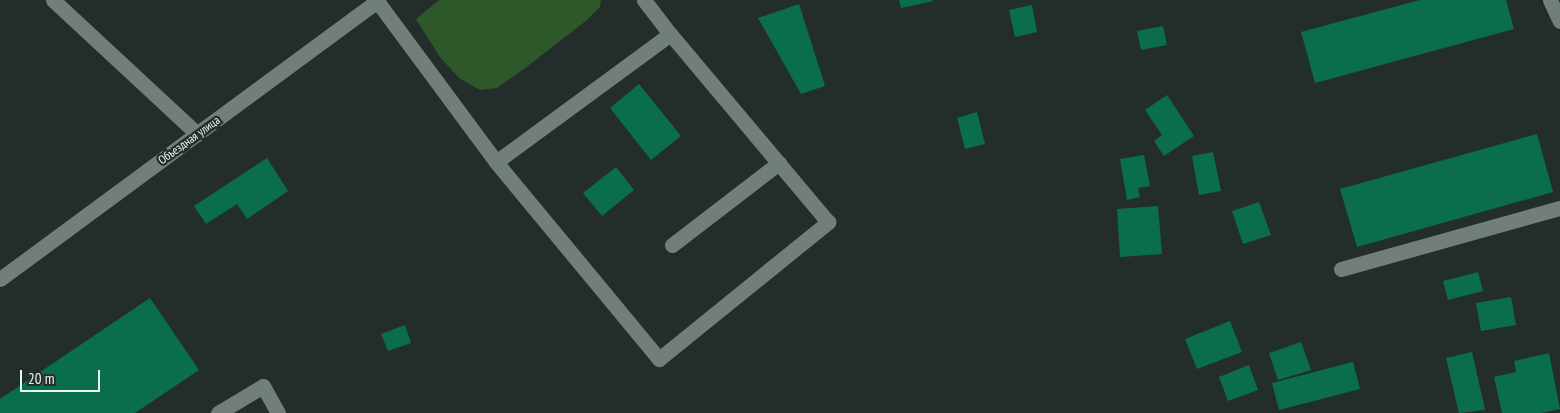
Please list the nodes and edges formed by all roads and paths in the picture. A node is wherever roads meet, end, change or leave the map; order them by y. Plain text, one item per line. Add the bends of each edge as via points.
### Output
1 (52, 0) edge
2 (378, 0) edge
3 (644, 0) edge
4 (1550, 0) edge
5 (1560, 21) edge
6 (670, 34) junction
7 (197, 134) junction
8 (496, 162) junction
9 (779, 163) junction
10 (1560, 208) edge
11 (672, 245) dead end
12 (1341, 269) dead end
13 (0, 279) edge
14 (218, 413) edge
15 (278, 413) edge

1 - 7 main road
2 - 7 main road, Объездная улица
2 - 8 main road
3 - 6 main road
4 - 5 main road
6 - 8 main road
6 - 9 main road
7 - 13 main road, Объездная улица
8 - 9 main road via 659,360 828,222
9 - 11 main road
10 - 12 main road
14 - 15 main road via 263,386

